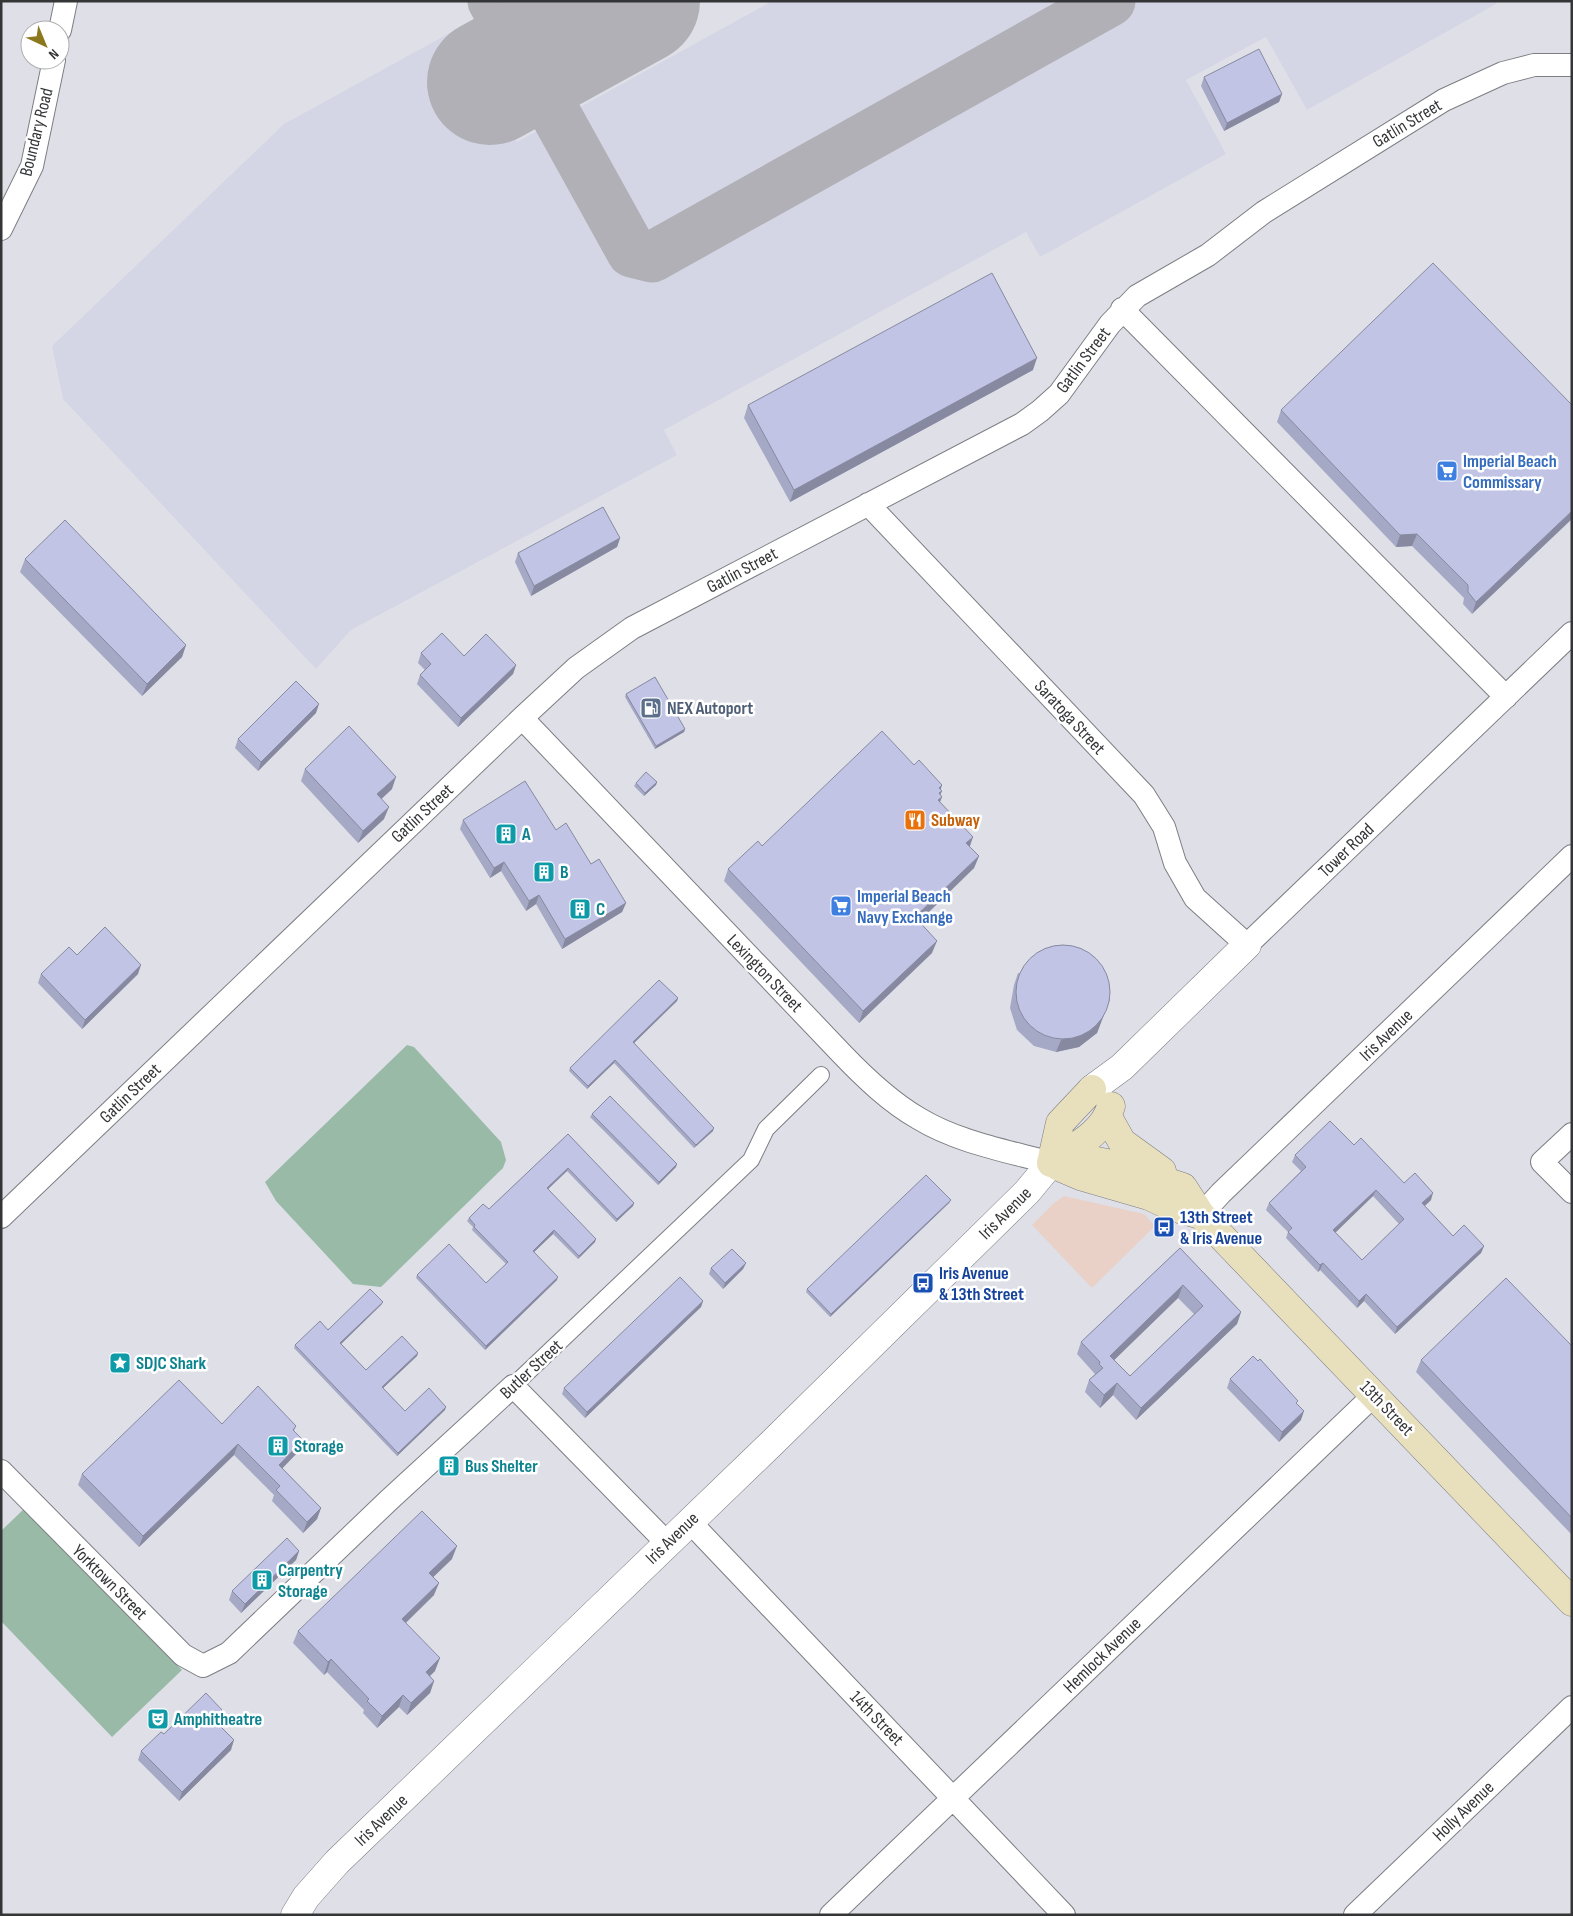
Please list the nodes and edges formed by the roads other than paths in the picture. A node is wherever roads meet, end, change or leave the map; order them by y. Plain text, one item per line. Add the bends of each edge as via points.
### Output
1 (66, 1) edge
2 (62, 20) edge
3 (1572, 64) edge
4 (52, 70) edge
5 (1, 229) edge
6 (1122, 310) junction
7 (868, 504) junction
8 (1572, 633) edge
9 (1506, 697) junction
10 (522, 718) junction
11 (1572, 856) edge
12 (1246, 946) junction
13 (821, 1074) dead end
14 (1104, 1104) junction
15 (1572, 1134) edge
16 (1051, 1163) junction
17 (1183, 1187) junction
18 (1572, 1192) edge
19 (1201, 1215) junction
20 (1, 1216) edge
21 (513, 1386) junction
22 (1374, 1395) junction
23 (1, 1471) edge
24 (690, 1522) junction
25 (667, 1543) junction
26 (1572, 1602) edge
27 (229, 1653) joint
28 (1572, 1707) edge
29 (953, 1798) junction
30 (295, 1915) edge
31 (831, 1915) edge
32 (1064, 1915) edge
33 (1355, 1915) edge

1 - 2 street
3 - 6 street, Gatlin Street via 1534,65 1503,73 1444,100 1264,212 1208,255 1137,296
4 - 5 street, Boundary Road via 32,166
6 - 7 street, Gatlin Street via 1059,394 1040,411 1022,424
6 - 9 street
7 - 10 street, Gatlin Street via 632,628 576,668
7 - 12 street, Saratoga Street via 1144,795 1164,827 1175,863 1195,898
8 - 9 street, Tower Road
9 - 12 street, Tower Road
10 - 16 street, Lexington Street via 846,1059 886,1096 918,1118 951,1134
10 - 20 street, Gatlin Street
11 - 19 street, Iris Avenue
12 - 14 street, Tower Road via 1122,1067
13 - 21 street, Butler Street via 766,1129 751,1160
14 - 16 main road, Tower Road via 1095,1132
14 - 17 main road, 13th Street via 1122,1142
15 - 18 street via 1542,1162
16 - 17 main road via 1092,1160
16 - 19 main road, 13th Street via 1080,1176
16 - 24 street, Iris Avenue via 1024,1196
17 - 19 main road, 13th Street
19 - 22 main road, 13th Street
21 - 25 street
21 - 27 street, Butler Street
22 - 26 main road, 13th Street
22 - 29 street, Hemlock Avenue
23 - 27 street, Yorktown Street via 183,1655 203,1666
24 - 25 street, Iris Avenue
24 - 29 street, 14th Street
25 - 30 street, Iris Avenue via 337,1862 306,1897
28 - 33 street, Holly Avenue
29 - 31 street, Hemlock Avenue
29 - 32 street, 14th Street

